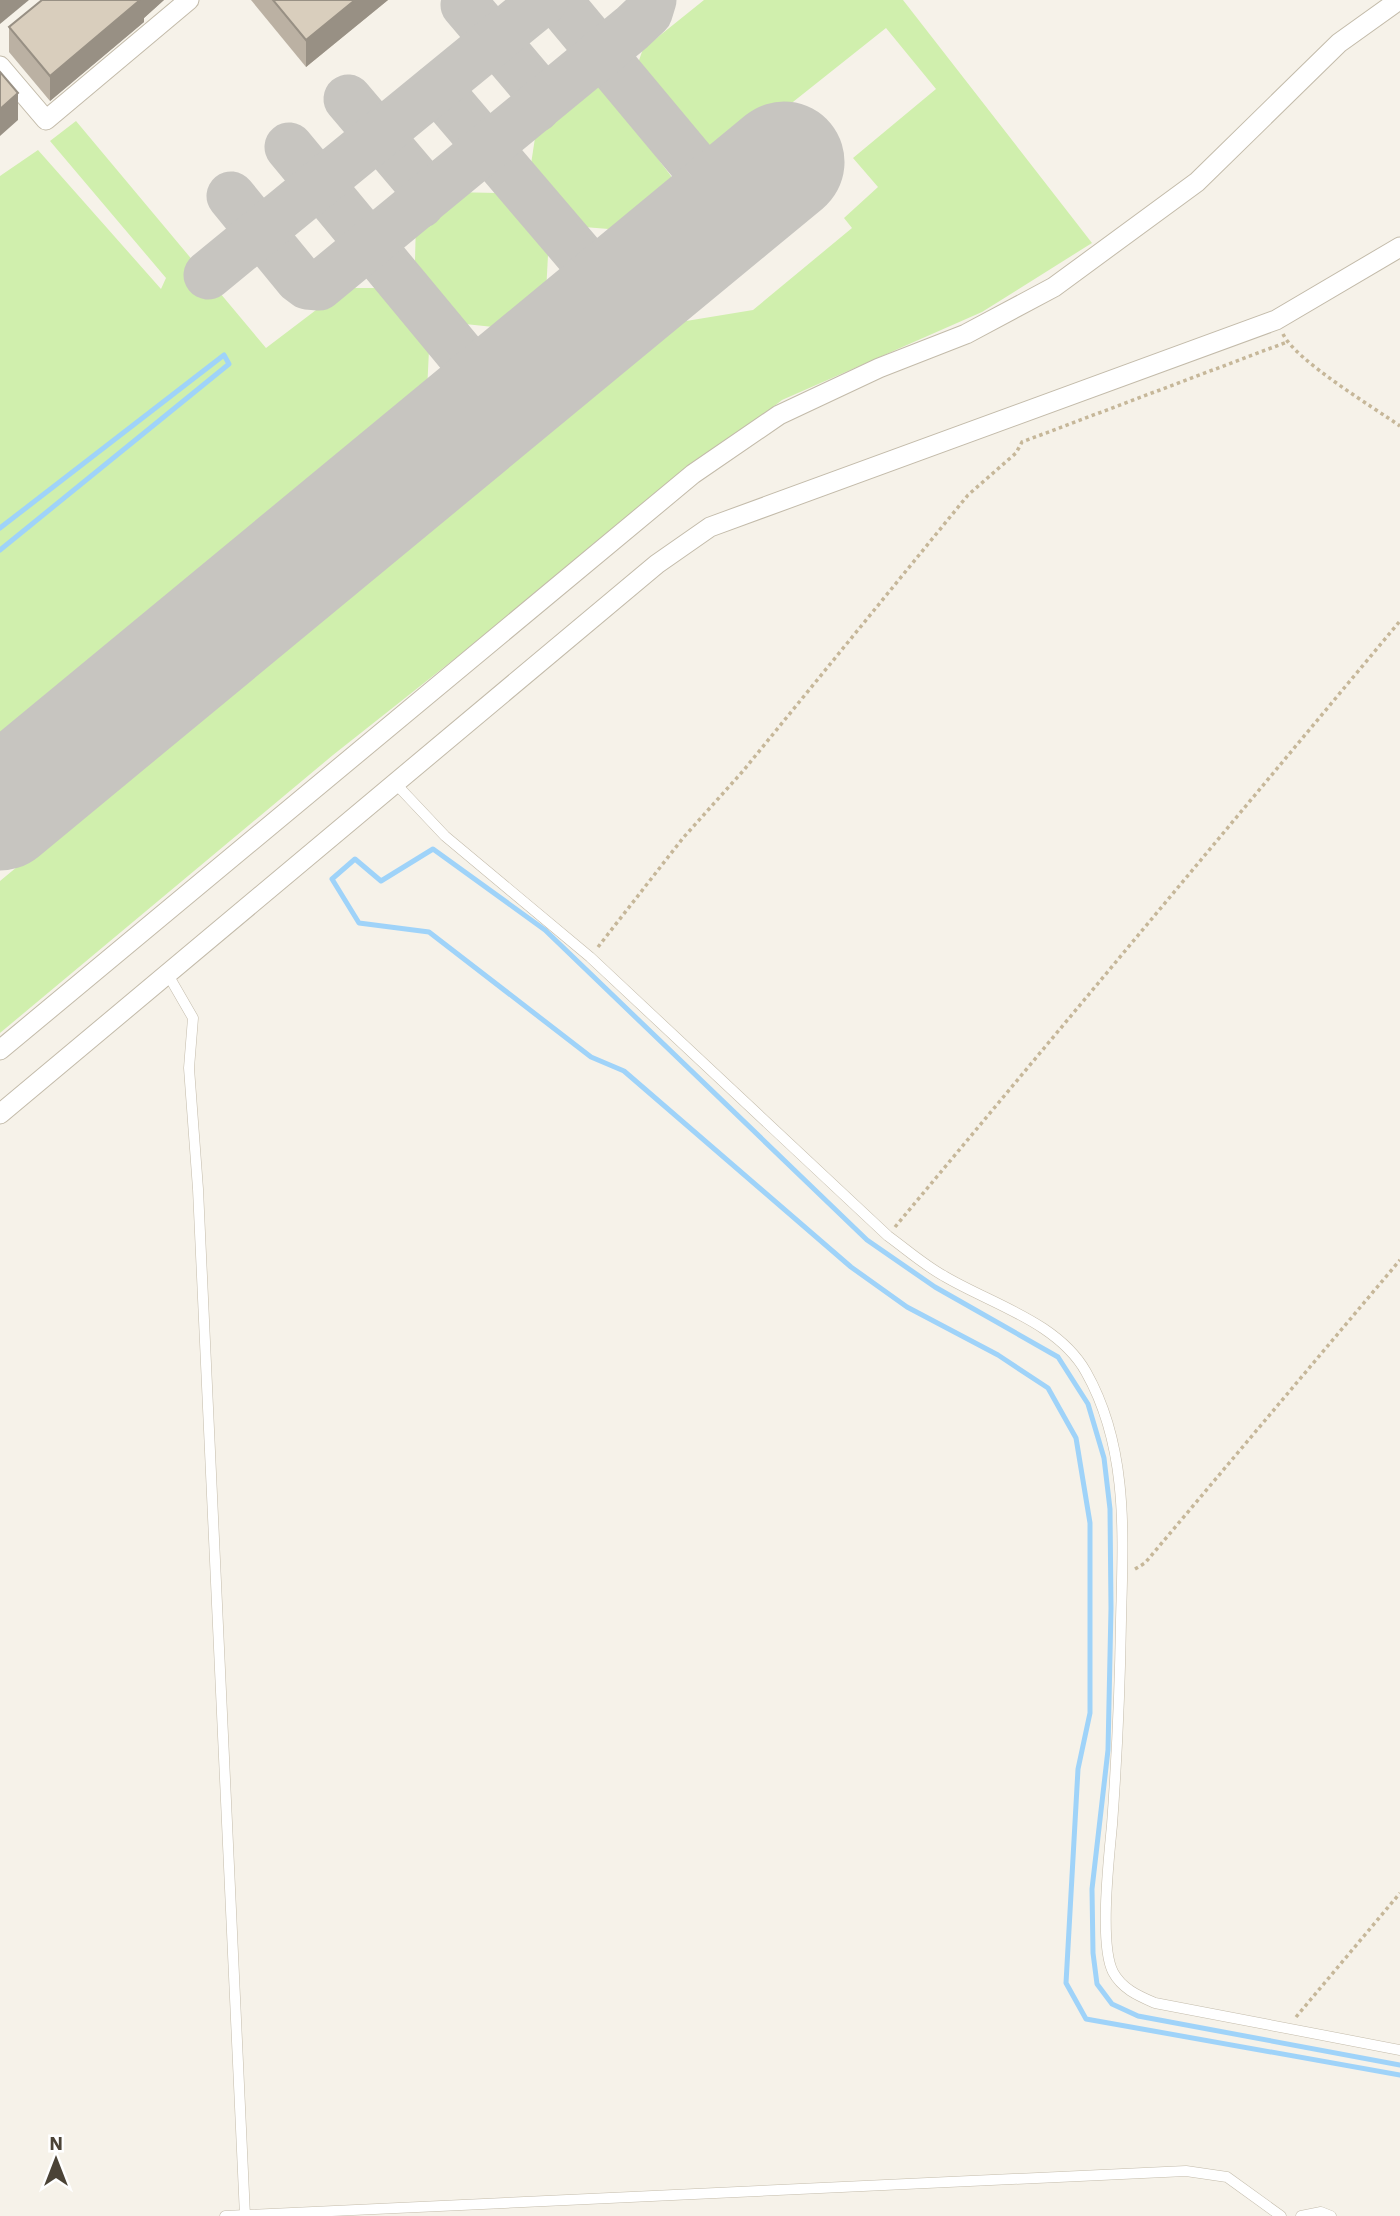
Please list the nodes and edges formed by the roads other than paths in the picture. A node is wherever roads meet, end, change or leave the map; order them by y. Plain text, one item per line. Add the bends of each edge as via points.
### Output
1 (189, 0) edge
2 (1399, 0) edge
3 (0, 66) edge
4 (1400, 247) edge
5 (395, 782) junction
6 (167, 973) junction
7 (0, 1050) edge
8 (0, 1114) edge
9 (1400, 2050) edge
10 (225, 2216) edge
11 (245, 2216) edge
12 (1281, 2216) edge
13 (1301, 2216) edge
14 (1331, 2216) edge

1 - 3 street via 46,120
2 - 7 street via 1339,43 1198,182 1054,287 966,334 779,415 693,474
4 - 5 street via 1276,320 710,527 657,564
5 - 6 street
5 - 9 lane via 445,836 590,957 888,1236 942,1275 1063,1341 1086,1372 1117,1460 1123,1505 1119,1733 1108,1872 1108,1944 1113,1972 1130,1991 1155,2003
6 - 8 street
6 - 11 lane via 193,1018 189,1068 200,1217
10 - 11 lane
11 - 12 lane via 1186,2171 1227,2177
13 - 14 lane via 1321,2212

